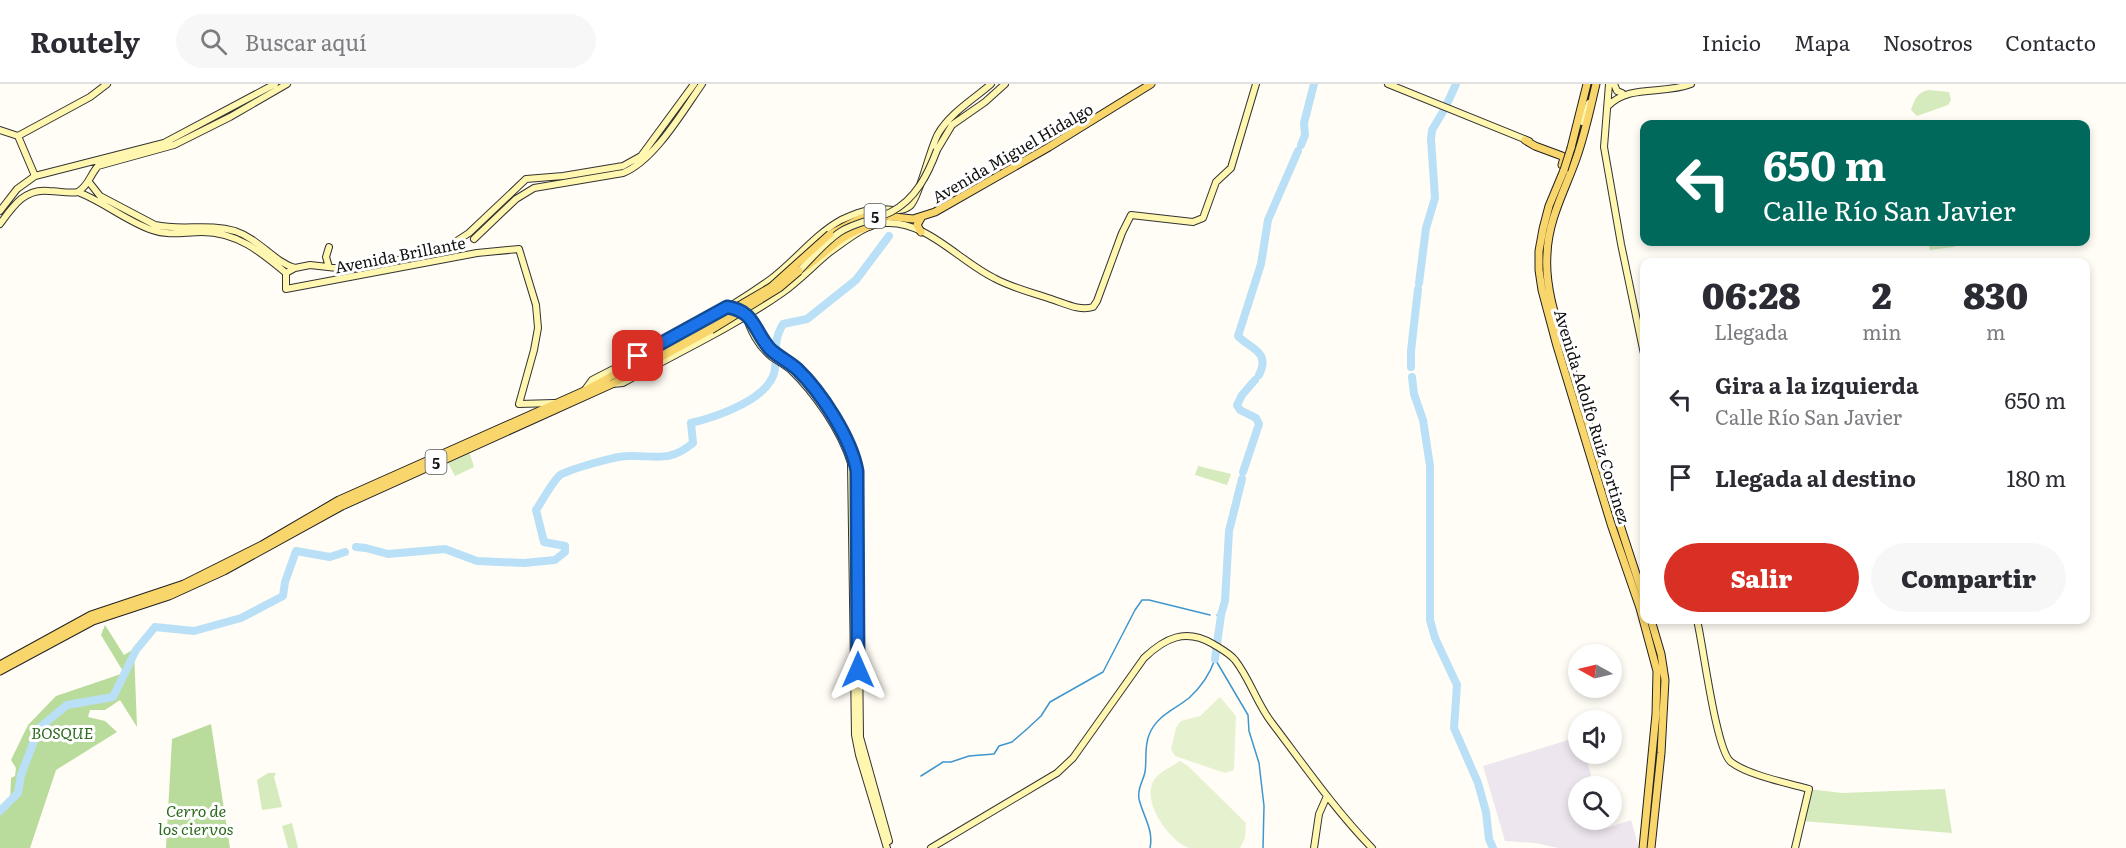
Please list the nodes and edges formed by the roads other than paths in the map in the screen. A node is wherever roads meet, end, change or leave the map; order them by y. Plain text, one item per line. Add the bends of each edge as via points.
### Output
1 (107, 84) edge
2 (275, 84) edge
3 (287, 84) edge
4 (694, 84) edge
5 (702, 84) edge
6 (991, 84) edge
7 (1005, 84) edge
8 (1151, 84) edge
9 (1256, 84) edge
10 (1388, 84) edge
11 (1587, 84) edge
12 (1596, 84) edge
13 (1609, 84) edge
14 (1614, 84) edge
15 (1691, 84) edge
16 (1622, 93) junction
17 (1606, 110) junction
18 (1582, 122) tunnel mouth
19 (0, 130) edge
20 (196, 131) junction
21 (18, 136) junction
22 (1525, 140) junction
23 (1565, 154) dead end
24 (85, 162) junction
25 (92, 174) junction
26 (35, 176) junction
27 (539, 178) junction
28 (89, 182) junction
29 (521, 182) junction
30 (541, 187) junction
31 (78, 192) junction
32 (528, 192) junction
33 (1549, 206) junction
34 (876, 209) junction
35 (0, 211) edge
36 (898, 211) junction
37 (886, 216) junction
38 (861, 218) junction
39 (921, 218) junction
40 (842, 219) junction
41 (0, 224) edge
42 (210, 226) junction
43 (870, 226) junction
44 (839, 228) junction
45 (829, 231) junction
46 (921, 232) junction
47 (231, 236) junction
48 (471, 236) junction
49 (328, 247) dead end
50 (477, 253) junction
51 (329, 267) junction
52 (295, 268) junction
53 (799, 271) junction
54 (286, 273) junction
55 (771, 279) junction
56 (753, 291) junction
57 (782, 293) junction
58 (727, 307) junction
59 (746, 315) junction
60 (711, 316) junction
61 (728, 325) junction
62 (749, 326) junction
63 (712, 328) junction
64 (1640, 334) edge
65 (1561, 345) junction
66 (777, 357) junction
67 (584, 391) junction
68 (555, 403) junction
69 (519, 404) junction
70 (1581, 411) junction
71 (532, 417) junction
72 (264, 548) junction
73 (1640, 586) edge
74 (1640, 600) edge
75 (1647, 624) edge
76 (1651, 624) edge
77 (1698, 624) edge
78 (1653, 642) junction
79 (0, 665) edge
80 (0, 671) edge
81 (1327, 796) junction
82 (889, 848) edge
83 (931, 848) edge
84 (1314, 848) edge
85 (1372, 848) edge
86 (1643, 848) edge
87 (1651, 848) edge
88 (1795, 848) edge

1 - 21 street
2 - 20 street
3 - 20 street
4 - 27 street via 641,156 630,164
5 - 30 street via 653,151 634,168
6 - 36 street via 944,125 916,198 908,208
7 - 53 street, Avenida Miguel Hidalgo, bridge via 952,125 922,182 901,205 838,233
8 - 39 main road, Avenida Miguel Hidalgo via 1004,174
9 - 46 street via 1232,168 1216,182 1203,218 1193,222 1131,215 1093,307 1079,308 1003,283
10 - 22 street
11 - 33 main road, Avenida Adolfo Ruiz Cortinez, bridge via 1571,148
12 - 18 street
12 - 65 main road, Avenida Adolfo Ruiz Cortinez via 1577,156 1556,208 1547,251 1546,272
13 - 17 street
14 - 16 street
15 - 16 street via 1674,88 1646,85
16 - 17 street
17 - 64 street via 1605,155
19 - 21 street
20 - 24 street
20 - 25 street via 165,148 98,166
21 - 26 street
22 - 23 street
22 - 33 main road via 1564,158
24 - 25 street
24 - 26 street
25 - 28 street
26 - 35 street via 17,189
27 - 29 street
27 - 30 street
28 - 31 street
28 - 42 street via 100,196 155,225
29 - 32 street
29 - 48 street
30 - 32 street
31 - 41 street via 33,192 15,204
31 - 47 street via 155,231
32 - 48 street
33 - 65 main road, Avenida Adolfo Ruiz Cortinez via 1539,270
34 - 36 street
34 - 37 main road
34 - 38 street
34 - 40 street
36 - 37 main road
37 - 38 main road, Avenida Miguel Hidalgo / 5
37 - 39 main road, Avenida Miguel Hidalgo / 5
38 - 44 main road, Avenida Miguel Hidalgo / 5
39 - 46 main road via 917,225
40 - 44 main road
40 - 45 street
42 - 47 street
42 - 52 street via 246,235
43 - 46 street via 898,223
43 - 53 main road, bridge via 850,233
43 - 57 street
44 - 45 main road, Avenida Miguel Hidalgo / 5
45 - 55 street
45 - 63 main road, Avenida Miguel Hidalgo / 5, bridge via 771,287
47 - 54 street via 255,248
48 - 50 street
48 - 51 street, Avenida Brillante via 438,253 346,269
49 - 51 street
50 - 54 street, Avenida Brillante via 286,289
50 - 69 street, Avenida Brillante via 519,249 536,305 538,328
51 - 52 street, Avenida Brillante
52 - 54 street, Avenida Brillante
53 - 63 main road, Avenida Miguel Hidalgo / 5, bridge via 779,288
55 - 56 street
55 - 57 street via 771,290
56 - 58 street
56 - 59 street via 746,304
57 - 59 street
58 - 59 street
58 - 60 street
59 - 61 street
59 - 62 street
59 - 66 street
60 - 63 street via 721,321 721,327
60 - 67 street via 592,380
61 - 62 street
61 - 63 street
62 - 66 street via 764,349
63 - 67 main road, Avenida Miguel Hidalgo / 5
63 - 71 main road, Avenida Miguel Hidalgo / 5 via 612,384
65 - 70 main road, Avenida Adolfo Ruiz Cortinez
66 - 82 street via 796,369 817,393 855,459 860,737
67 - 68 main road, Avenida Miguel Hidalgo / 5
68 - 69 street
68 - 71 main road, Avenida Miguel Hidalgo / 5
69 - 71 street
70 - 73 main road, Avenida Adolfo Ruiz Cortinez
70 - 74 main road, Avenida Adolfo Ruiz Cortinez
71 - 72 main road, Avenida Miguel Hidalgo / 5 via 339,500
72 - 79 main road, 5 via 184,585 91,615
72 - 80 main road, 5 via 170,596 93,621
75 - 78 main road, Avenida Adolfo Ruiz Cortinez
76 - 78 main road, Avenida Adolfo Ruiz Cortinez
77 - 88 street via 1726,756 1735,764 1770,778 1809,789
78 - 86 main road, Avenida Adolfo Ruiz Cortinez via 1658,687
78 - 87 main road, Avenida Adolfo Ruiz Cortinez via 1665,680
81 - 83 street via 1269,720 1234,659 1197,637 1183,636 1158,645 1144,658 1065,766
81 - 84 street via 1319,814
81 - 85 street

